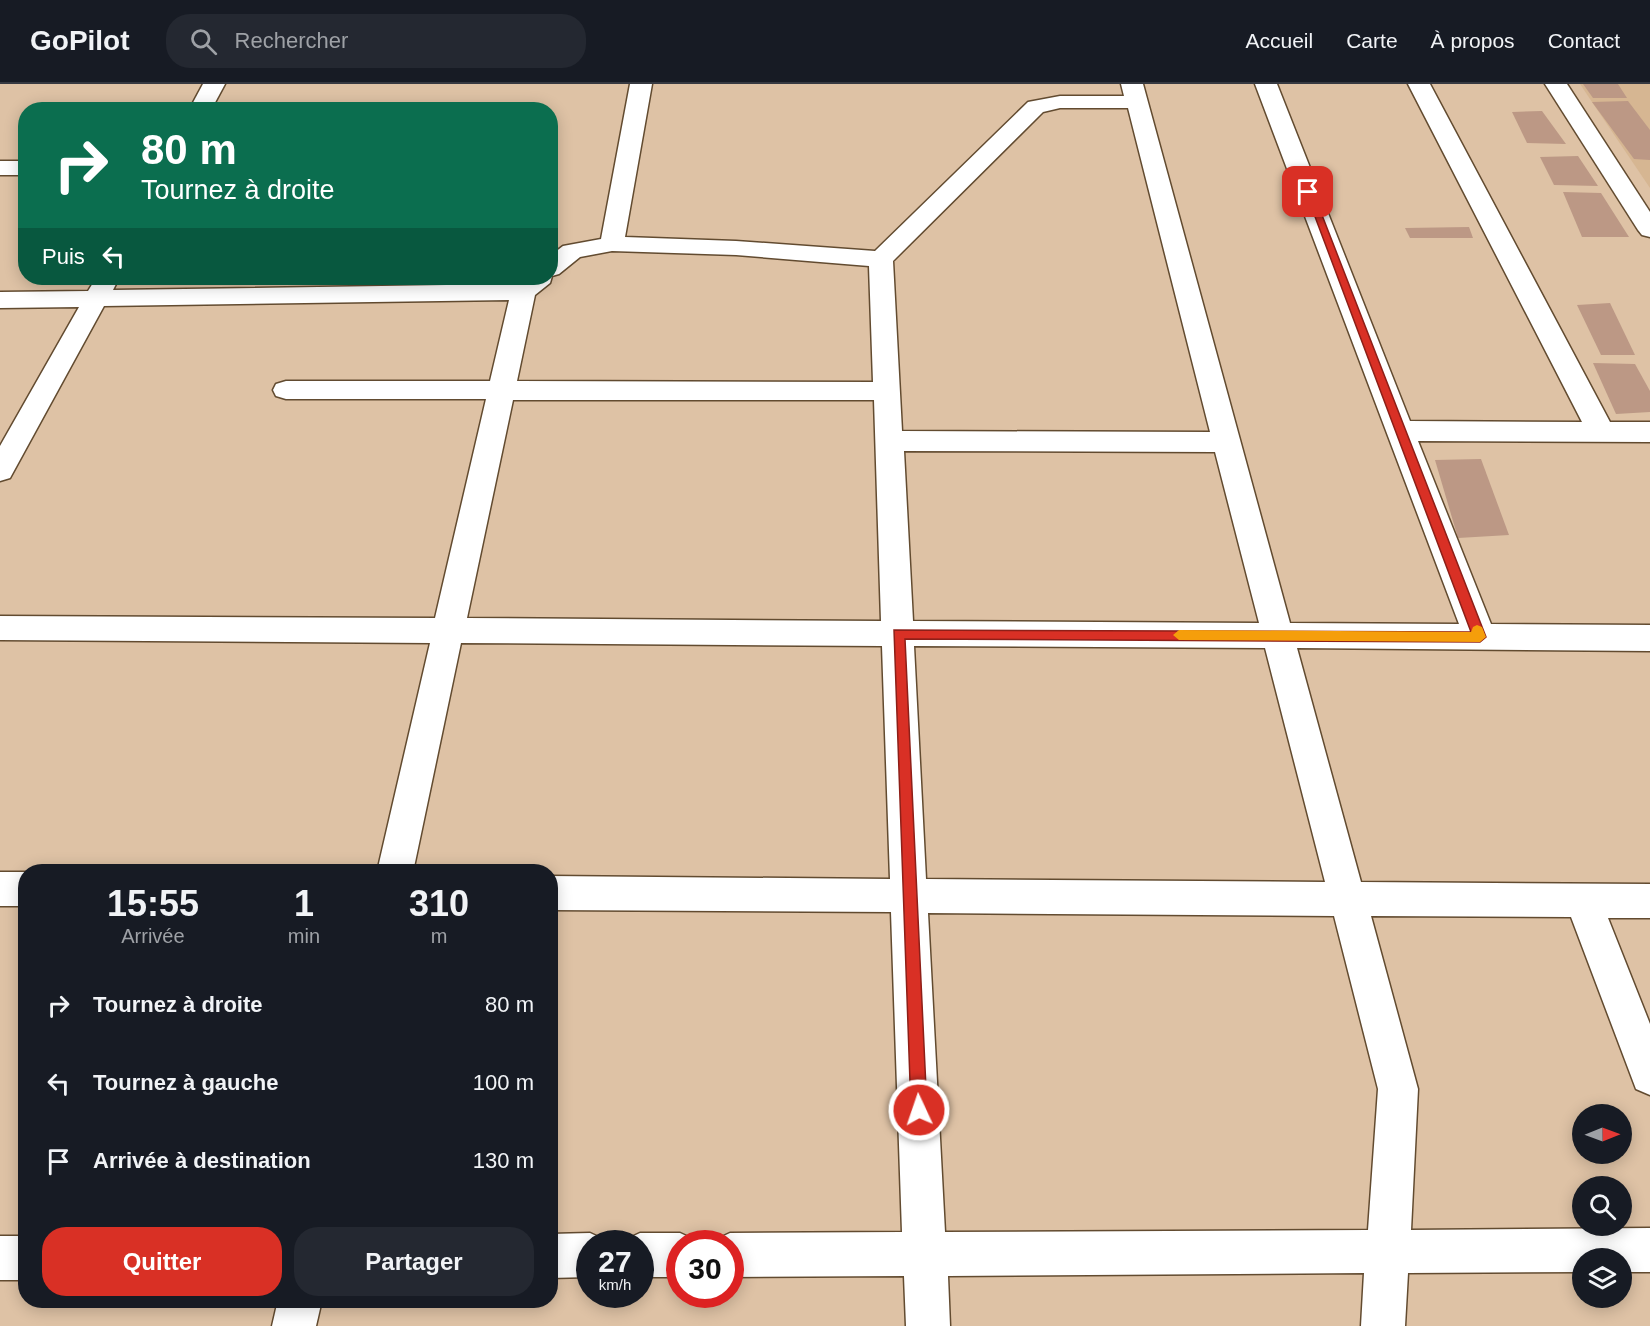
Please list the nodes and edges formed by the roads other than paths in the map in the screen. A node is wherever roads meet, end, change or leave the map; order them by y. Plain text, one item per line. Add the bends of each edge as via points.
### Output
1 (214, 84) edge
2 (641, 84) edge
3 (1266, 84) edge
4 (1419, 84) edge
5 (1556, 84) edge
6 (1134, 93) edge
7 (204, 102) edge
8 (0, 168) edge
9 (18, 168) edge
10 (1650, 230) edge
11 (612, 244) junction
12 (881, 259) junction
13 (558, 263) edge
14 (532, 285) edge
15 (101, 288) edge
16 (0, 300) edge
17 (286, 390) dead end
18 (502, 390) junction
19 (887, 391) junction
20 (1400, 430) junction
21 (1601, 432) junction
22 (1650, 432) edge
23 (890, 441) junction
24 (1227, 442) junction
25 (0, 471) edge
26 (0, 628) edge
27 (449, 631) junction
28 (898, 633) junction
29 (1278, 636) junction
30 (1480, 637) junction
31 (1650, 638) edge
32 (397, 864) edge
33 (0, 889) edge
34 (18, 889) edge
35 (558, 893) edge
36 (910, 896) junction
37 (1348, 899) junction
38 (1583, 901) junction
39 (1650, 901) edge
40 (1650, 1075) edge
41 (1650, 1250) edge
42 (1388, 1251) junction
43 (925, 1254) junction
44 (744, 1255) edge
45 (558, 1256) edge
46 (576, 1256) edge
47 (0, 1258) edge
48 (18, 1258) edge
49 (298, 1308) edge
50 (294, 1326) edge
51 (928, 1326) edge
52 (1383, 1326) edge

1 - 7 street
2 - 11 street
3 - 20 street
4 - 21 street
5 - 10 street
6 - 12 street via 1036,107
6 - 24 street
8 - 9 street
11 - 12 street
11 - 13 street via 572,251
12 - 19 street
14 - 15 street
14 - 18 street
15 - 16 street
15 - 25 street
17 - 18 street
18 - 19 street
18 - 27 street
19 - 23 street
20 - 21 street
20 - 30 street
21 - 22 street
23 - 24 street
23 - 28 street
24 - 29 street
26 - 27 street
27 - 28 street
27 - 32 street
28 - 29 street
28 - 36 street
29 - 30 street
29 - 37 street
30 - 31 street
33 - 34 street
35 - 36 street
36 - 37 street
36 - 43 street
37 - 38 street
37 - 42 street via 1398,1089
38 - 39 street
38 - 40 street
41 - 42 street
42 - 43 street
42 - 52 street
43 - 44 street
43 - 51 street
45 - 46 street
47 - 48 street
49 - 50 street

